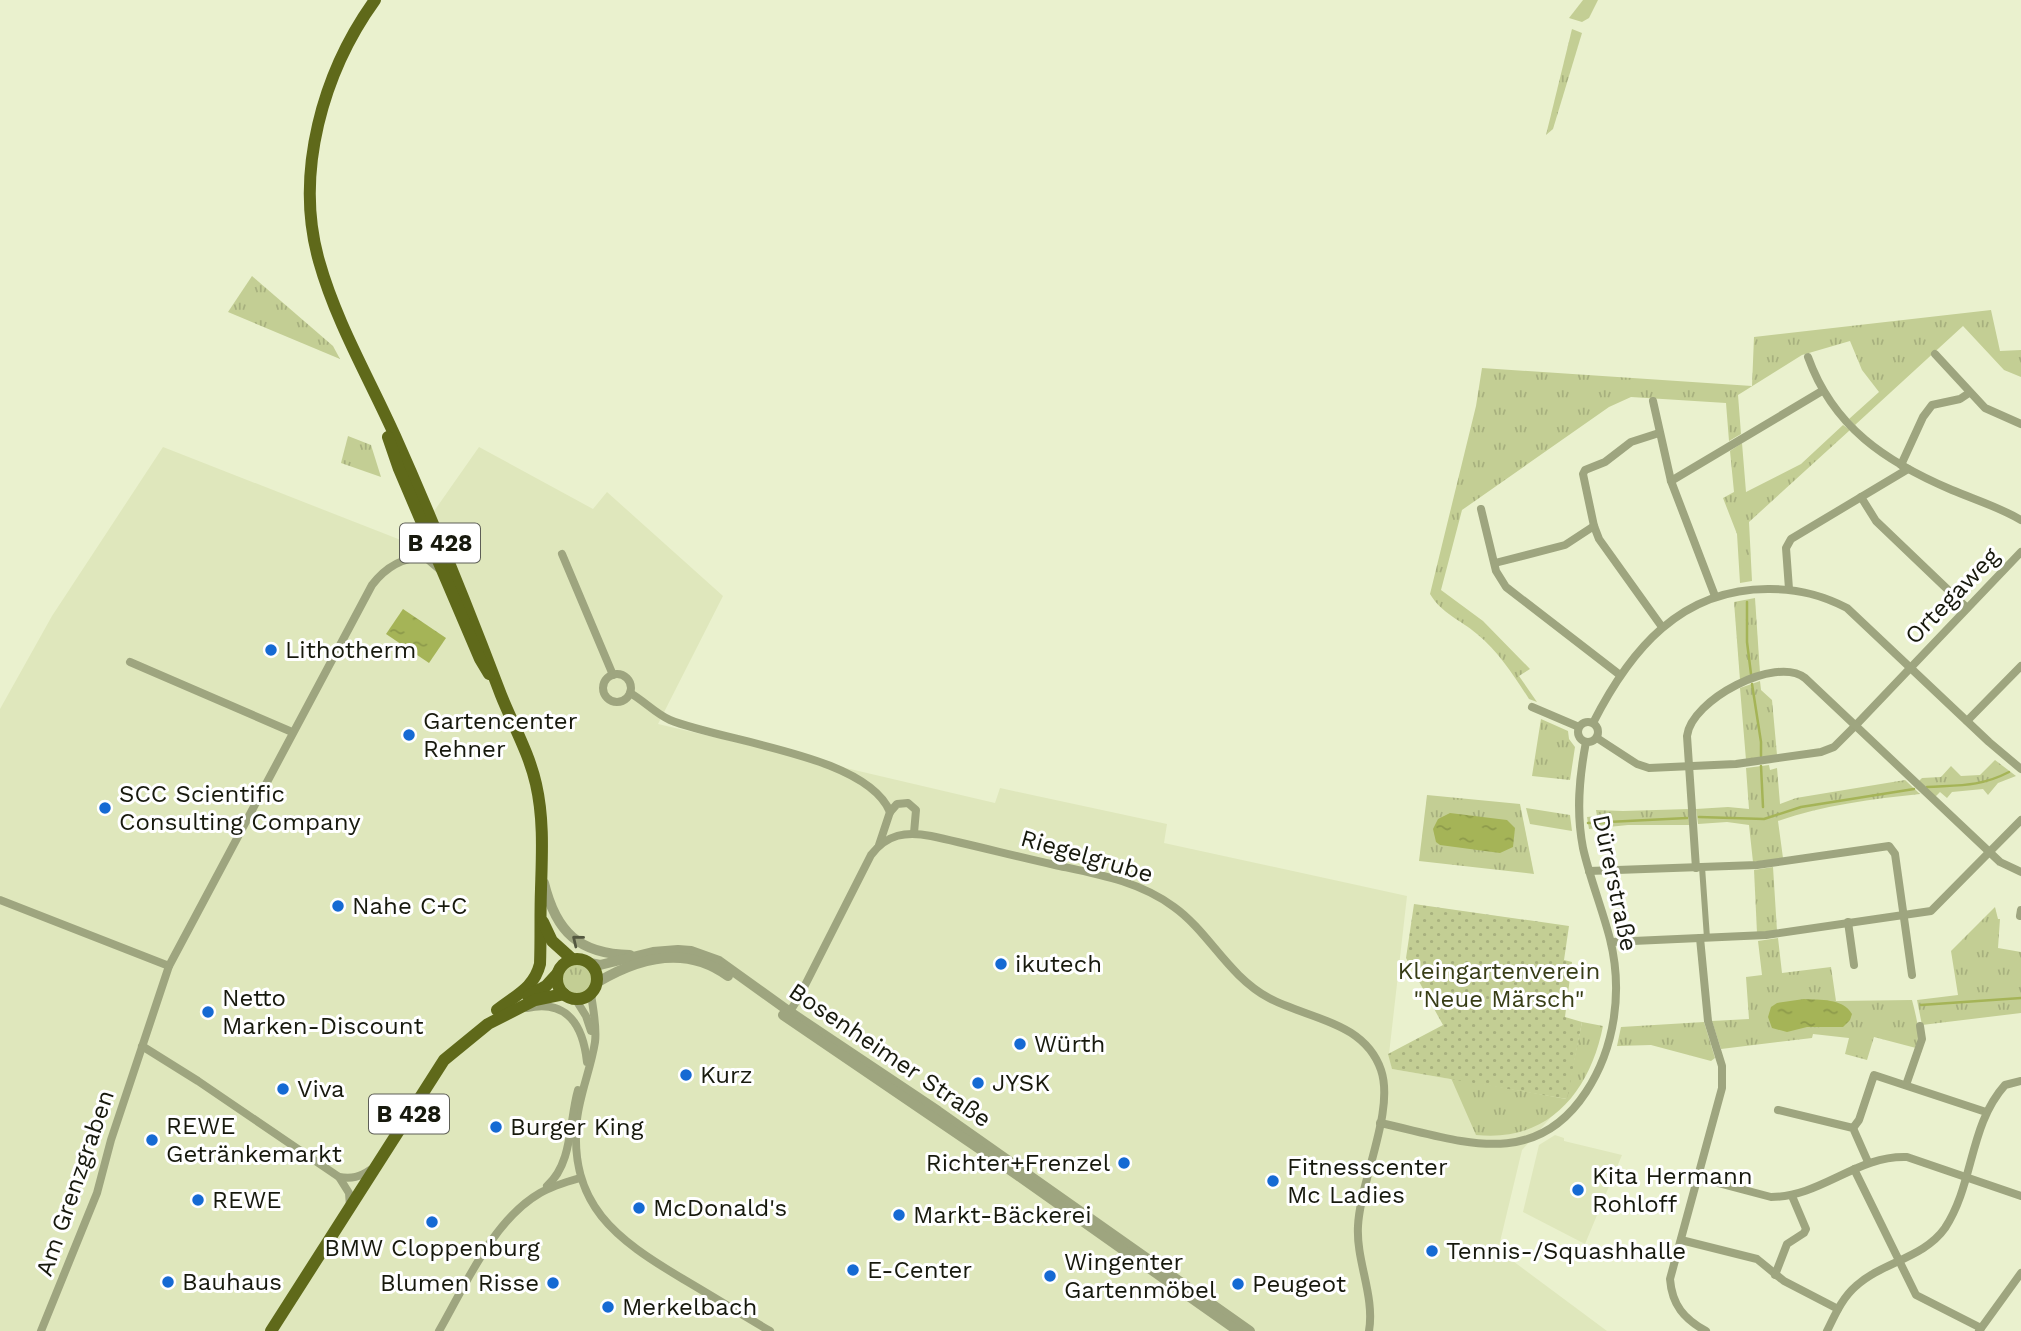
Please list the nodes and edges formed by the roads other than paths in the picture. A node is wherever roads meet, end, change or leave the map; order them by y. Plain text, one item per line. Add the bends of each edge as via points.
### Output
1 (376, 0) edge
2 (1935, 354) dead end
3 (1808, 357) dead end
4 (1822, 391) junction
5 (373, 393) junction
6 (1969, 393) junction
7 (1653, 401) dead end
8 (2021, 424) edge
9 (1659, 433) junction
10 (1905, 467) junction
11 (1671, 481) junction
12 (1861, 497) junction
13 (1481, 509) dead end
14 (2021, 520) edge
15 (422, 523) junction
16 (1594, 526) junction
17 (2021, 552) edge
18 (562, 554) dead end
19 (406, 560) junction
20 (1495, 563) junction
21 (443, 574) junction
22 (1789, 589) junction
23 (1715, 596) junction
24 (1967, 608) junction
25 (1662, 627) junction
26 (130, 662) dead end
27 (1910, 666) junction
28 (2021, 666) edge
29 (613, 675) junction
30 (1620, 675) junction
31 (629, 693) junction
32 (502, 696) junction
33 (1532, 706) dead end
34 (1967, 721) junction
35 (1593, 723) junction
36 (1855, 726) junction
37 (1579, 727) junction
38 (292, 732) junction
39 (1597, 738) junction
40 (1586, 743) junction
41 (1689, 766) junction
42 (2021, 769) edge
43 (890, 812) junction
44 (2021, 820) edge
45 (914, 832) junction
46 (879, 845) junction
47 (1990, 852) junction
48 (1699, 867) junction
49 (1589, 871) junction
50 (542, 872) junction
51 (2021, 872) edge
52 (0, 900) edge
53 (2021, 910) edge
54 (1905, 915) junction
55 (2020, 916) edge
56 (541, 922) junction
57 (1848, 922) junction
58 (1704, 938) junction
59 (1611, 942) junction
60 (641, 956) junction
61 (572, 959) junction
62 (590, 963) junction
63 (1854, 965) dead end
64 (169, 966) junction
65 (558, 972) junction
66 (1912, 975) dead end
67 (598, 982) junction
68 (591, 994) junction
69 (570, 997) junction
70 (498, 1014) junction
71 (788, 1014) junction
72 (1920, 1026) dead end
73 (142, 1046) junction
74 (588, 1068) junction
75 (2021, 1082) edge
76 (1906, 1085) junction
77 (1778, 1110) dead end
78 (1986, 1112) junction
79 (1380, 1123) junction
80 (1853, 1128) junction
81 (1868, 1162) junction
82 (374, 1168) junction
83 (1854, 1169) junction
84 (1965, 1176) junction
85 (339, 1177) junction
86 (580, 1178) junction
87 (1699, 1178) junction
88 (537, 1195) junction
89 (1792, 1196) junction
90 (2021, 1196) edge
91 (350, 1206) junction
92 (1681, 1240) junction
93 (1898, 1261) junction
94 (2021, 1273) edge
95 (1775, 1275) junction
96 (1838, 1309) junction
97 (1829, 1328) edge
98 (1980, 1329) edge
99 (41, 1331) edge
100 (271, 1331) edge
101 (439, 1331) edge
102 (770, 1331) edge
103 (1238, 1331) edge
104 (1250, 1331) edge
105 (1369, 1331) edge
106 (1706, 1331) edge
107 (1841, 1331) edge

1 - 5 main road, B 428 via 349,40 323,108 311,195 320,264
2 - 6 street
3 - 4 street
4 - 10 street via 1868,444
4 - 11 street
5 - 15 main road, B 428
5 - 32 main road, B 428
6 - 8 street via 1985,408
6 - 10 street via 1932,405
7 - 9 street
9 - 11 street
9 - 16 street via 1631,442 1585,470
10 - 12 street
10 - 14 street
11 - 23 street
12 - 22 street via 1791,539 1786,548
12 - 24 street via 1877,521
13 - 20 street
15 - 19 street, Am Grenzgraben via 422,541
15 - 21 main road, B 428
16 - 20 street via 1565,545
16 - 25 street
17 - 24 street, Ortegaweg
18 - 29 street
19 - 21 street via 425,557
19 - 38 street, Am Grenzgraben via 385,570 372,585
20 - 30 street via 1506,587
21 - 32 main road, B 428 via 480,659
22 - 23 street via 1750,589
22 - 27 street via 1819,595 1847,608
23 - 25 street
24 - 27 street, Ortegaweg
25 - 30 street
26 - 38 street
27 - 34 street
27 - 36 street, Ortegaweg
28 - 34 street
29 - 31 street via 626,678
29 - 31 street via 604,682 606,696 621,701
30 - 35 street
31 - 43 street via 667,719 826,763 871,788
32 - 50 main road, B 428 via 536,783 543,833
33 - 37 street
34 - 42 street
35 - 37 street
35 - 39 street via 1599,731
36 - 41 street, Ortegaweg via 1834,747 1821,752
36 - 41 street via 1799,674 1773,673 1733,687 1696,715 1688,730
36 - 47 street
37 - 40 street via 1579,737
38 - 64 street, Am Grenzgraben
39 - 40 street
39 - 41 street, Ortegaweg via 1644,767
40 - 49 street, Dürerstraße via 1578,803
41 - 48 street
43 - 45 street via 897,804 908,803 916,810
43 - 46 street
44 - 47 street
45 - 46 street
45 - 79 street, Riegelgrube via 1094,873 1155,894 1177,909 1243,980 1269,998 1353,1033 1369,1048 1384,1083
46 - 71 street
47 - 51 street
47 - 54 street via 1931,911
48 - 49 street
48 - 54 street via 1757,865 1889,846 1895,854
48 - 58 street
49 - 59 street, Dürerstraße
50 - 56 main road, B 428
60 -> 50 street via 600,953 572,937 552,909
52 - 64 street
53 - 55 street
54 - 57 street
54 - 66 street
56 - 61 main road via 552,941
56 - 65 main road, B 428
56 - 70 main road, B 428 via 540,964 534,981
57 - 58 street via 1766,935
57 - 63 street
58 - 59 street
58 - 87 street via 1708,1021 1723,1074
59 - 79 street, Dürerstraße via 1615,1000 1610,1042 1579,1103 1555,1126 1523,1142 1490,1144
60 - 62 street, Bosenheimer Straße
60 - 71 street, Bosenheimer Straße via 678,950 708,956
61 - 62 main road
61 - 65 main road
62 - 67 main road
64 - 73 street, Am Grenzgraben
65 - 69 main road via 558,985
65 - 70 main road, B 428 via 546,986
67 - 68 main road
67 - 71 street, Bosenheimer Straße via 651,960 697,960
68 - 69 main road
68 - 74 street via 596,1033
69 - 70 main road, B 428 via 535,1000
69 - 74 street via 590,1027
70 - 74 street via 542,1005 567,1014 585,1041
70 - 82 main road, B 428 via 444,1060
71 - 103 street, Bosenheimer Straße
71 - 104 street, Bosenheimer Straße via 938,1111
72 - 76 street via 1922,1039
73 - 85 street
73 - 99 street, Am Grenzgraben via 97,1194
74 - 86 street via 577,1118
74 - 88 street via 571,1114 565,1159 556,1178
75 - 78 street via 2005,1085
76 - 78 street
76 - 80 street via 1874,1075
77 - 80 street
78 - 84 street
79 - 105 street, Riegelgrube via 1358,1227
80 - 81 street
81 - 83 street
81 - 84 street via 1907,1157
82 - 85 street via 361,1176
82 - 91 main road, B 428
83 - 89 street
83 - 93 street
84 - 90 street
84 - 93 street via 1953,1213 1939,1235
85 - 91 street via 349,1193
86 - 88 street
86 - 102 street via 600,1214 623,1239
87 - 89 street via 1771,1197
87 - 92 street
88 - 101 street via 506,1222 490,1244
89 - 95 street via 1807,1229 1787,1244
91 - 100 main road, B 428
92 - 95 street via 1757,1259
92 - 106 street via 1671,1273 1671,1292 1688,1320
93 - 96 street via 1863,1280
93 - 98 street via 1916,1295
94 - 98 street
95 - 96 street
96 - 97 street
97 - 107 street

